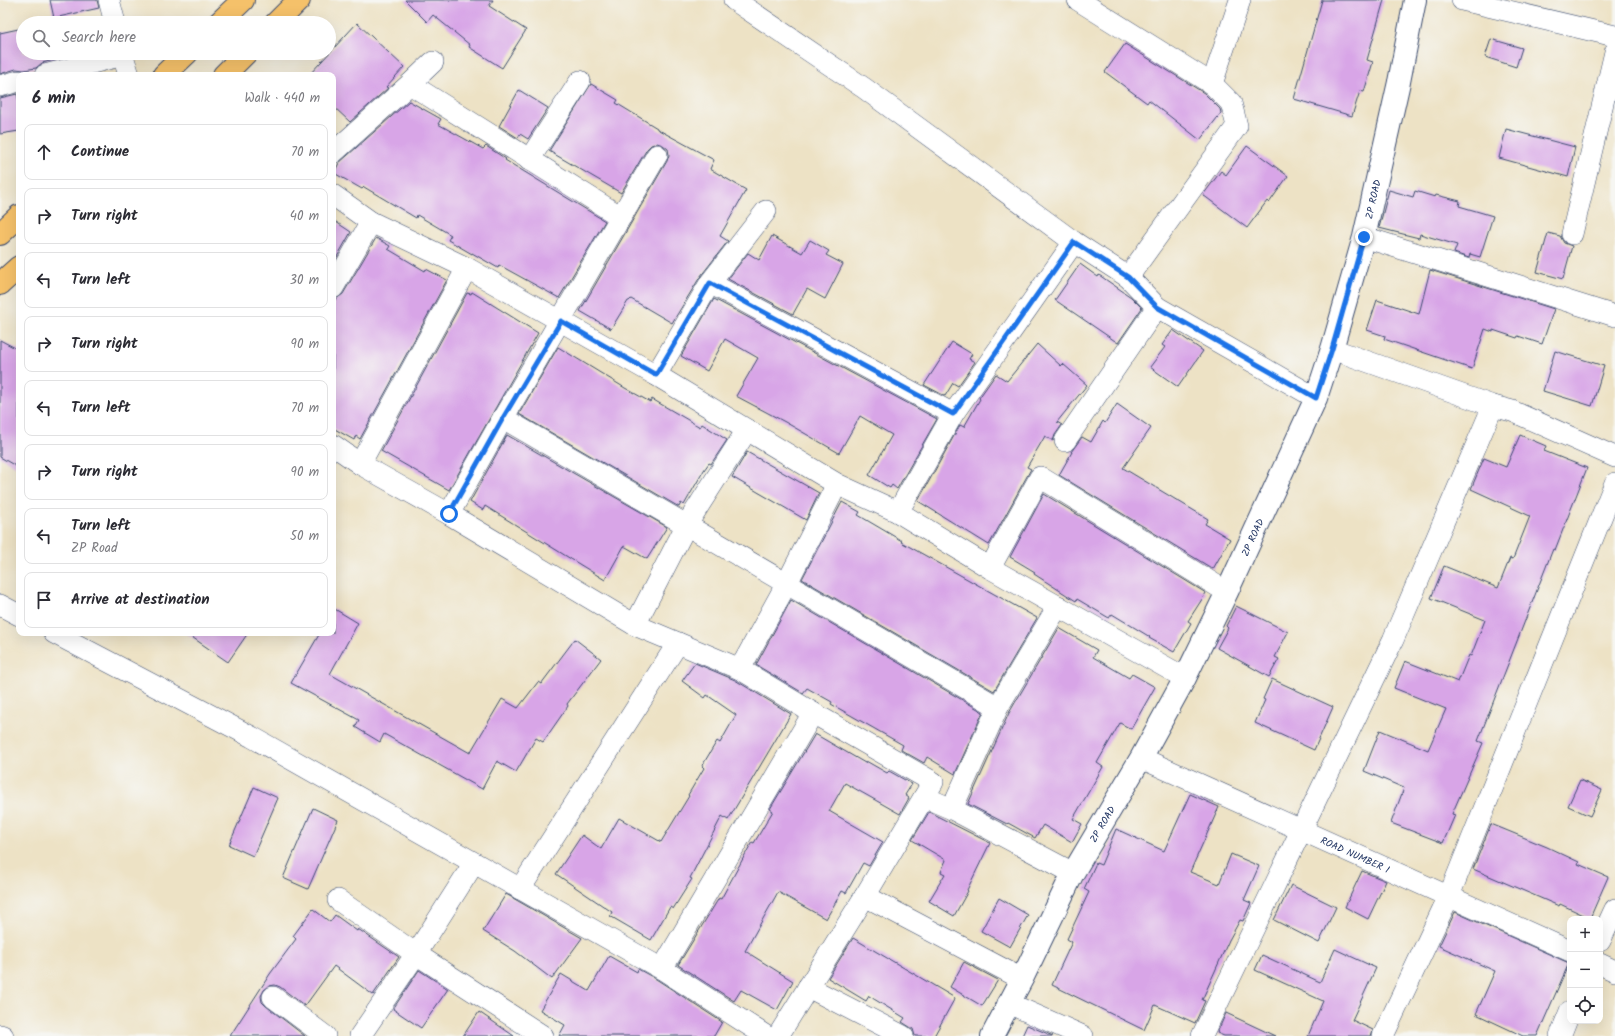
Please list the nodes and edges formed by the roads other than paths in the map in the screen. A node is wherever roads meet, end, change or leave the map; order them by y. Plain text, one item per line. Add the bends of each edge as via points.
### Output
1 (109, 0) edge
2 (243, 0) edge
3 (299, 0) edge
4 (734, 0) edge
5 (1078, 0) edge
6 (1240, 0) edge
7 (1414, 0) edge
8 (1462, 0) edge
9 (113, 16) edge
10 (226, 16) edge
11 (283, 16) edge
12 (1615, 36) edge
13 (1615, 52) edge
14 (100, 60) edge
15 (124, 60) edge
16 (180, 60) edge
17 (239, 60) edge
18 (433, 62) dead end
19 (56, 72) edge
20 (128, 72) edge
21 (167, 72) edge
22 (227, 72) edge
23 (580, 81) dead end
24 (16, 83) edge
25 (410, 84) junction
26 (1212, 84) junction
27 (0, 86) edge
28 (336, 150) edge
29 (657, 155) dead end
30 (528, 160) junction
31 (336, 197) edge
32 (766, 211) dead end
33 (621, 217) junction
34 (16, 219) edge
35 (371, 222) junction
36 (0, 234) edge
37 (1572, 234) dead end
38 (1364, 237) junction
39 (1074, 242) junction
40 (467, 268) junction
41 (16, 272) edge
42 (1128, 277) junction
43 (336, 283) edge
44 (710, 283) junction
45 (0, 284) edge
46 (1157, 307) junction
47 (1615, 316) edge
48 (561, 321) junction
49 (1332, 349) junction
50 (656, 375) junction
51 (1316, 398) junction
52 (1493, 406) junction
53 (953, 414) junction
54 (503, 418) junction
55 (748, 430) junction
56 (1065, 441) dead end
57 (336, 447) edge
58 (1615, 457) edge
59 (360, 464) junction
60 (1615, 483) edge
61 (838, 484) junction
62 (898, 512) junction
63 (449, 514) junction
64 (687, 524) junction
65 (990, 568) junction
66 (787, 583) junction
67 (1227, 592) junction
68 (0, 605) edge
69 (1058, 606) junction
70 (16, 613) edge
71 (634, 625) junction
72 (60, 636) edge
73 (678, 642) junction
74 (740, 669) junction
75 (1185, 678) junction
76 (998, 706) junction
77 (813, 713) junction
78 (1141, 758) junction
79 (924, 797) junction
80 (952, 809) junction
81 (1301, 830) junction
82 (474, 863) junction
83 (1073, 873) junction
84 (520, 889) junction
85 (865, 896) junction
86 (1449, 896) junction
87 (338, 900) dead end
88 (1615, 909) edge
89 (1603, 935) edge
90 (1567, 950) edge
91 (416, 954) junction
92 (1603, 965) edge
93 (662, 969) junction
94 (1615, 971) edge
95 (1022, 979) junction
96 (808, 987) junction
97 (273, 996) dead end
98 (1008, 1003) junction
99 (1567, 1018) edge
100 (325, 1036) edge
101 (360, 1036) edge
102 (543, 1036) edge
103 (766, 1036) edge
104 (778, 1036) edge
105 (903, 1036) edge
106 (992, 1036) edge
107 (1083, 1036) edge
108 (1202, 1036) edge
109 (1383, 1036) edge
110 (1560, 1036) edge

1 - 9 street
2 - 10 main road
3 - 11 main road
4 - 39 street via 864,88
5 - 26 street
6 - 26 street
7 - 38 street, ZP ROAD via 1399,82
8 - 12 street
13 - 37 street
14 - 19 street
15 - 20 street
16 - 21 main road
17 - 22 main road
18 - 25 street
23 - 30 street
24 - 27 street
25 - 28 street
25 - 30 street
26 - 42 street via 1231,102 1236,126
29 - 33 street
30 - 33 street
31 - 35 street
32 - 44 street
33 - 48 street
34 - 36 main road
35 - 40 street
35 - 43 street
38 - 47 street
38 - 49 street, ZP ROAD
39 - 42 street
39 - 53 street
40 - 48 street
40 - 59 street
41 - 45 main road
42 - 46 street
44 - 50 street
44 - 53 street
46 - 51 street
46 - 56 street
48 - 50 street
48 - 54 street
49 - 51 street, ZP ROAD
49 - 52 street
50 - 55 street
51 - 67 street, ZP ROAD
52 - 58 street via 1512,411
52 - 81 street via 1393,640
53 - 62 street
54 - 63 street
54 - 64 street
55 - 61 street
55 - 64 street
57 - 59 street
59 - 63 street
60 - 86 street
61 - 62 street
61 - 66 street
62 - 65 street
63 - 71 street
64 - 66 street
64 - 71 street
65 - 67 street via 1040,477
65 - 69 street
66 - 74 street
66 - 76 street
67 - 75 street, ZP ROAD
68 - 70 street
69 - 75 street
69 - 76 street
71 - 73 street
72 - 82 street via 252,737
73 - 74 street
73 - 84 street
74 - 77 street
75 - 78 street, ZP ROAD
76 - 80 street
77 - 79 street via 933,782
77 - 93 street
78 - 81 street, ROAD NUMBER 1
78 - 83 street, ZP ROAD
79 - 80 street
79 - 85 street
80 - 83 street
81 - 86 street, ROAD NUMBER 1
81 - 108 street
82 - 84 street
82 - 91 street
83 - 95 street, ZP ROAD
84 - 93 street
85 - 95 street
85 - 96 street
86 - 90 street, ROAD NUMBER 1
86 - 109 street
87 - 91 street
88 - 89 street
91 - 101 street
91 - 102 street
92 - 94 street
93 - 103 street
95 - 98 street, ZP ROAD
96 - 104 street
96 - 105 street
97 - 100 street
98 - 106 street, ZP ROAD
98 - 107 street
99 - 110 street

